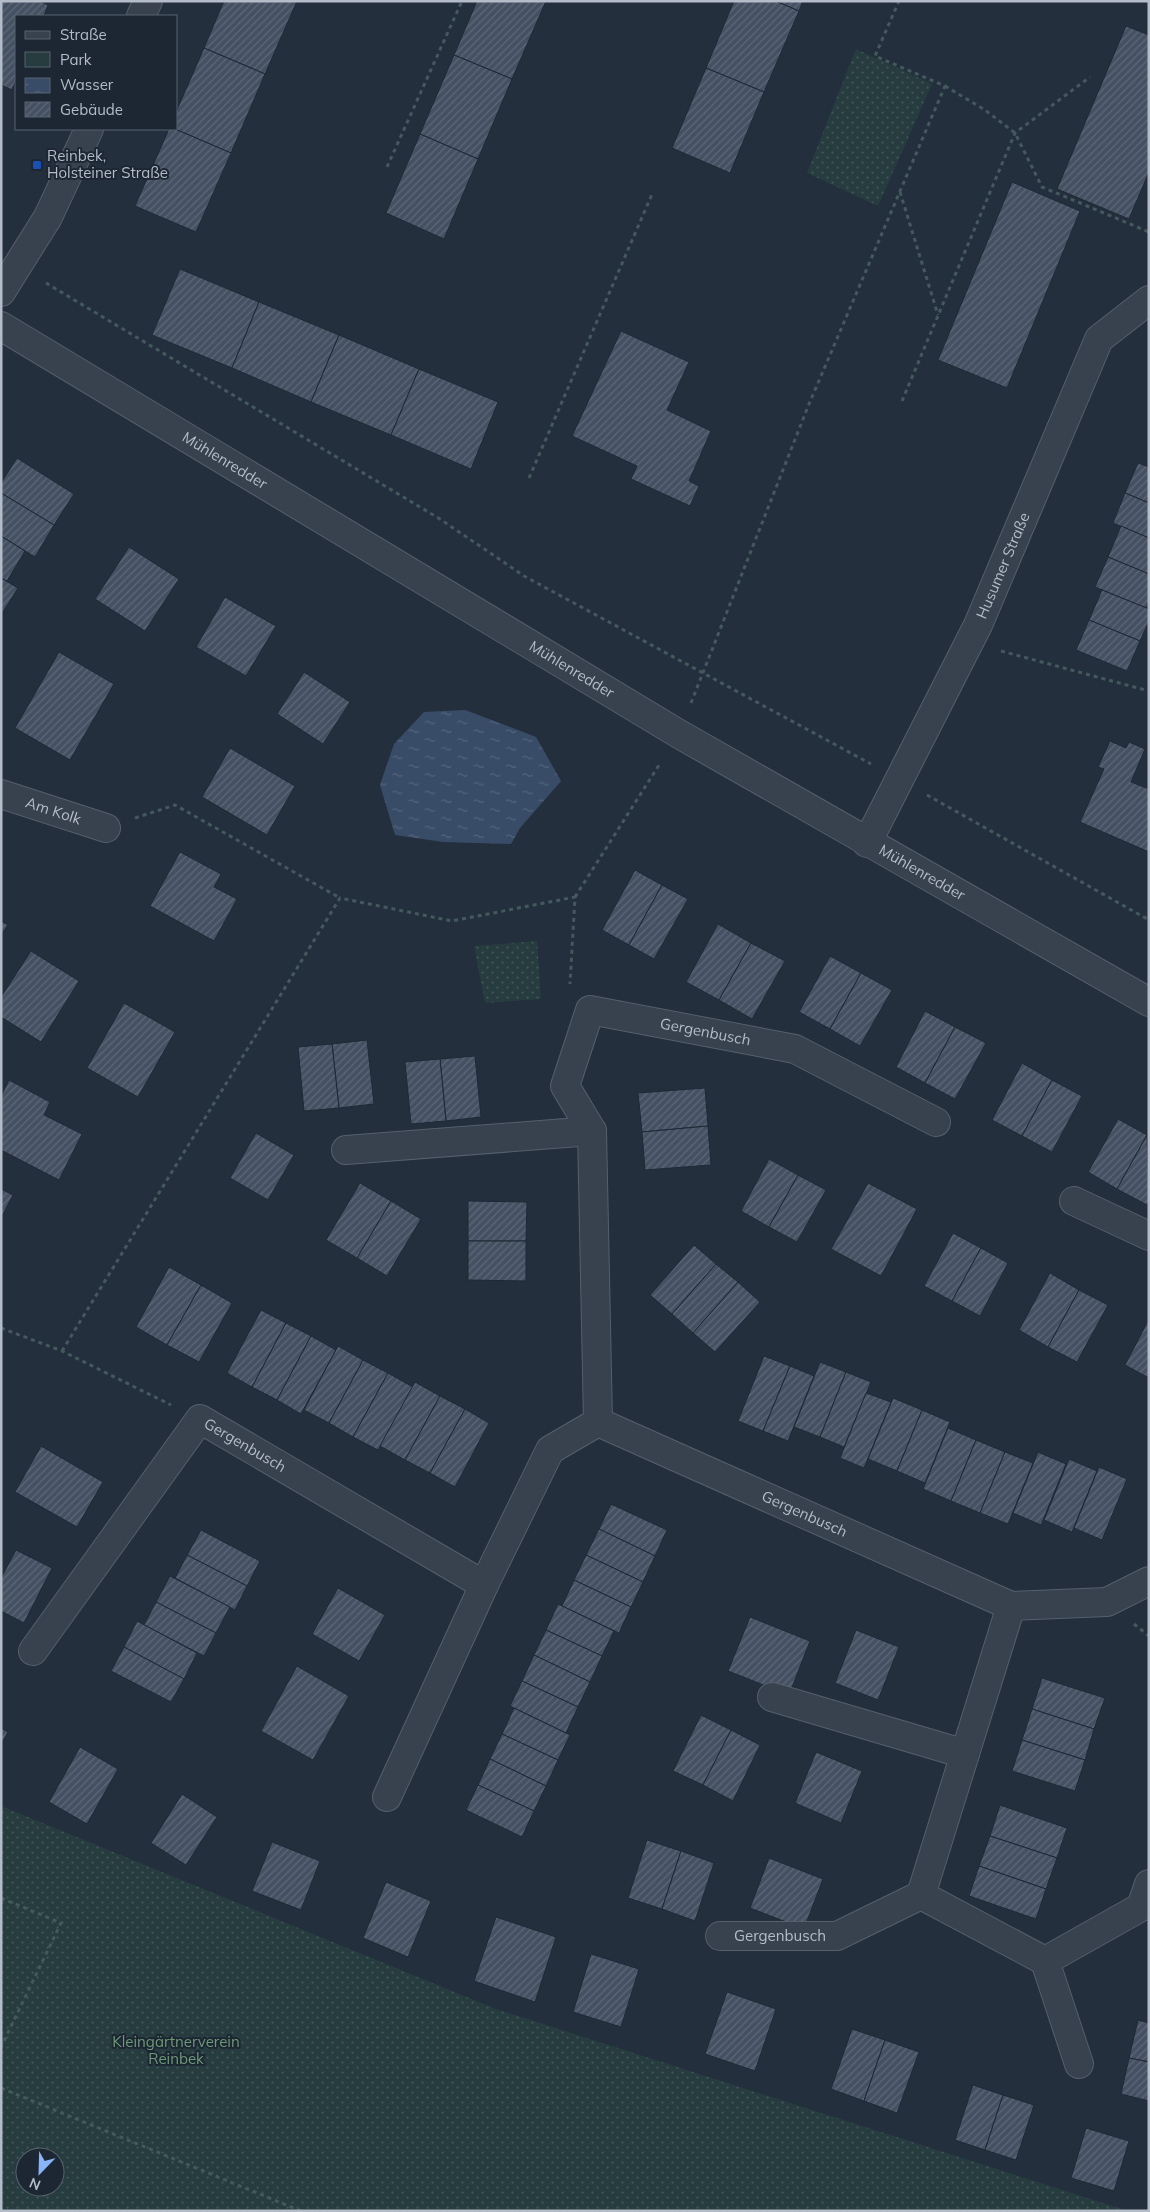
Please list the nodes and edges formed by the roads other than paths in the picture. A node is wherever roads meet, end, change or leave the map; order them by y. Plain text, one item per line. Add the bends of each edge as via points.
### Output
1 (148, 1) edge
2 (141, 15) edge
3 (89, 130) edge
4 (1, 292) edge
5 (1149, 300) edge
6 (1, 326) edge
7 (1, 794) edge
8 (106, 828) road end
9 (867, 843) junction
10 (1149, 1002) edge
11 (936, 1122) dead end
12 (592, 1131) junction
13 (346, 1150) dead end
14 (1074, 1201) dead end
15 (1149, 1236) edge
16 (598, 1422) junction
17 (1149, 1581) edge
18 (484, 1585) junction
19 (1011, 1606) junction
20 (33, 1651) dead end
21 (772, 1697) dead end
22 (965, 1754) junction
23 (387, 1797) dead end
24 (1149, 1884) edge
25 (921, 1895) junction
26 (720, 1936) dead end
27 (1045, 1961) junction
28 (1080, 2064) dead end

1 - 2 street
3 - 4 street via 48,216
5 - 9 street, Husumer Straße via 1099,339 969,643
6 - 9 street, Mühlenredder via 679,734
7 - 8 street, Am Kolk
9 - 10 street, Mühlenredder
11 - 12 street, Gergenbusch via 795,1049 590,1010 565,1086
12 - 13 street
12 - 16 street, Gergenbusch
14 - 15 street
16 - 18 street via 550,1450
16 - 19 street, Gergenbusch
17 - 19 street, Gergenbusch via 1107,1602
18 - 20 street, Gergenbusch via 200,1419
18 - 23 street
19 - 22 street
21 - 22 street
22 - 25 street
24 - 27 street via 1141,1906
25 - 26 street, Gergenbusch via 837,1936
25 - 27 street
27 - 28 street

